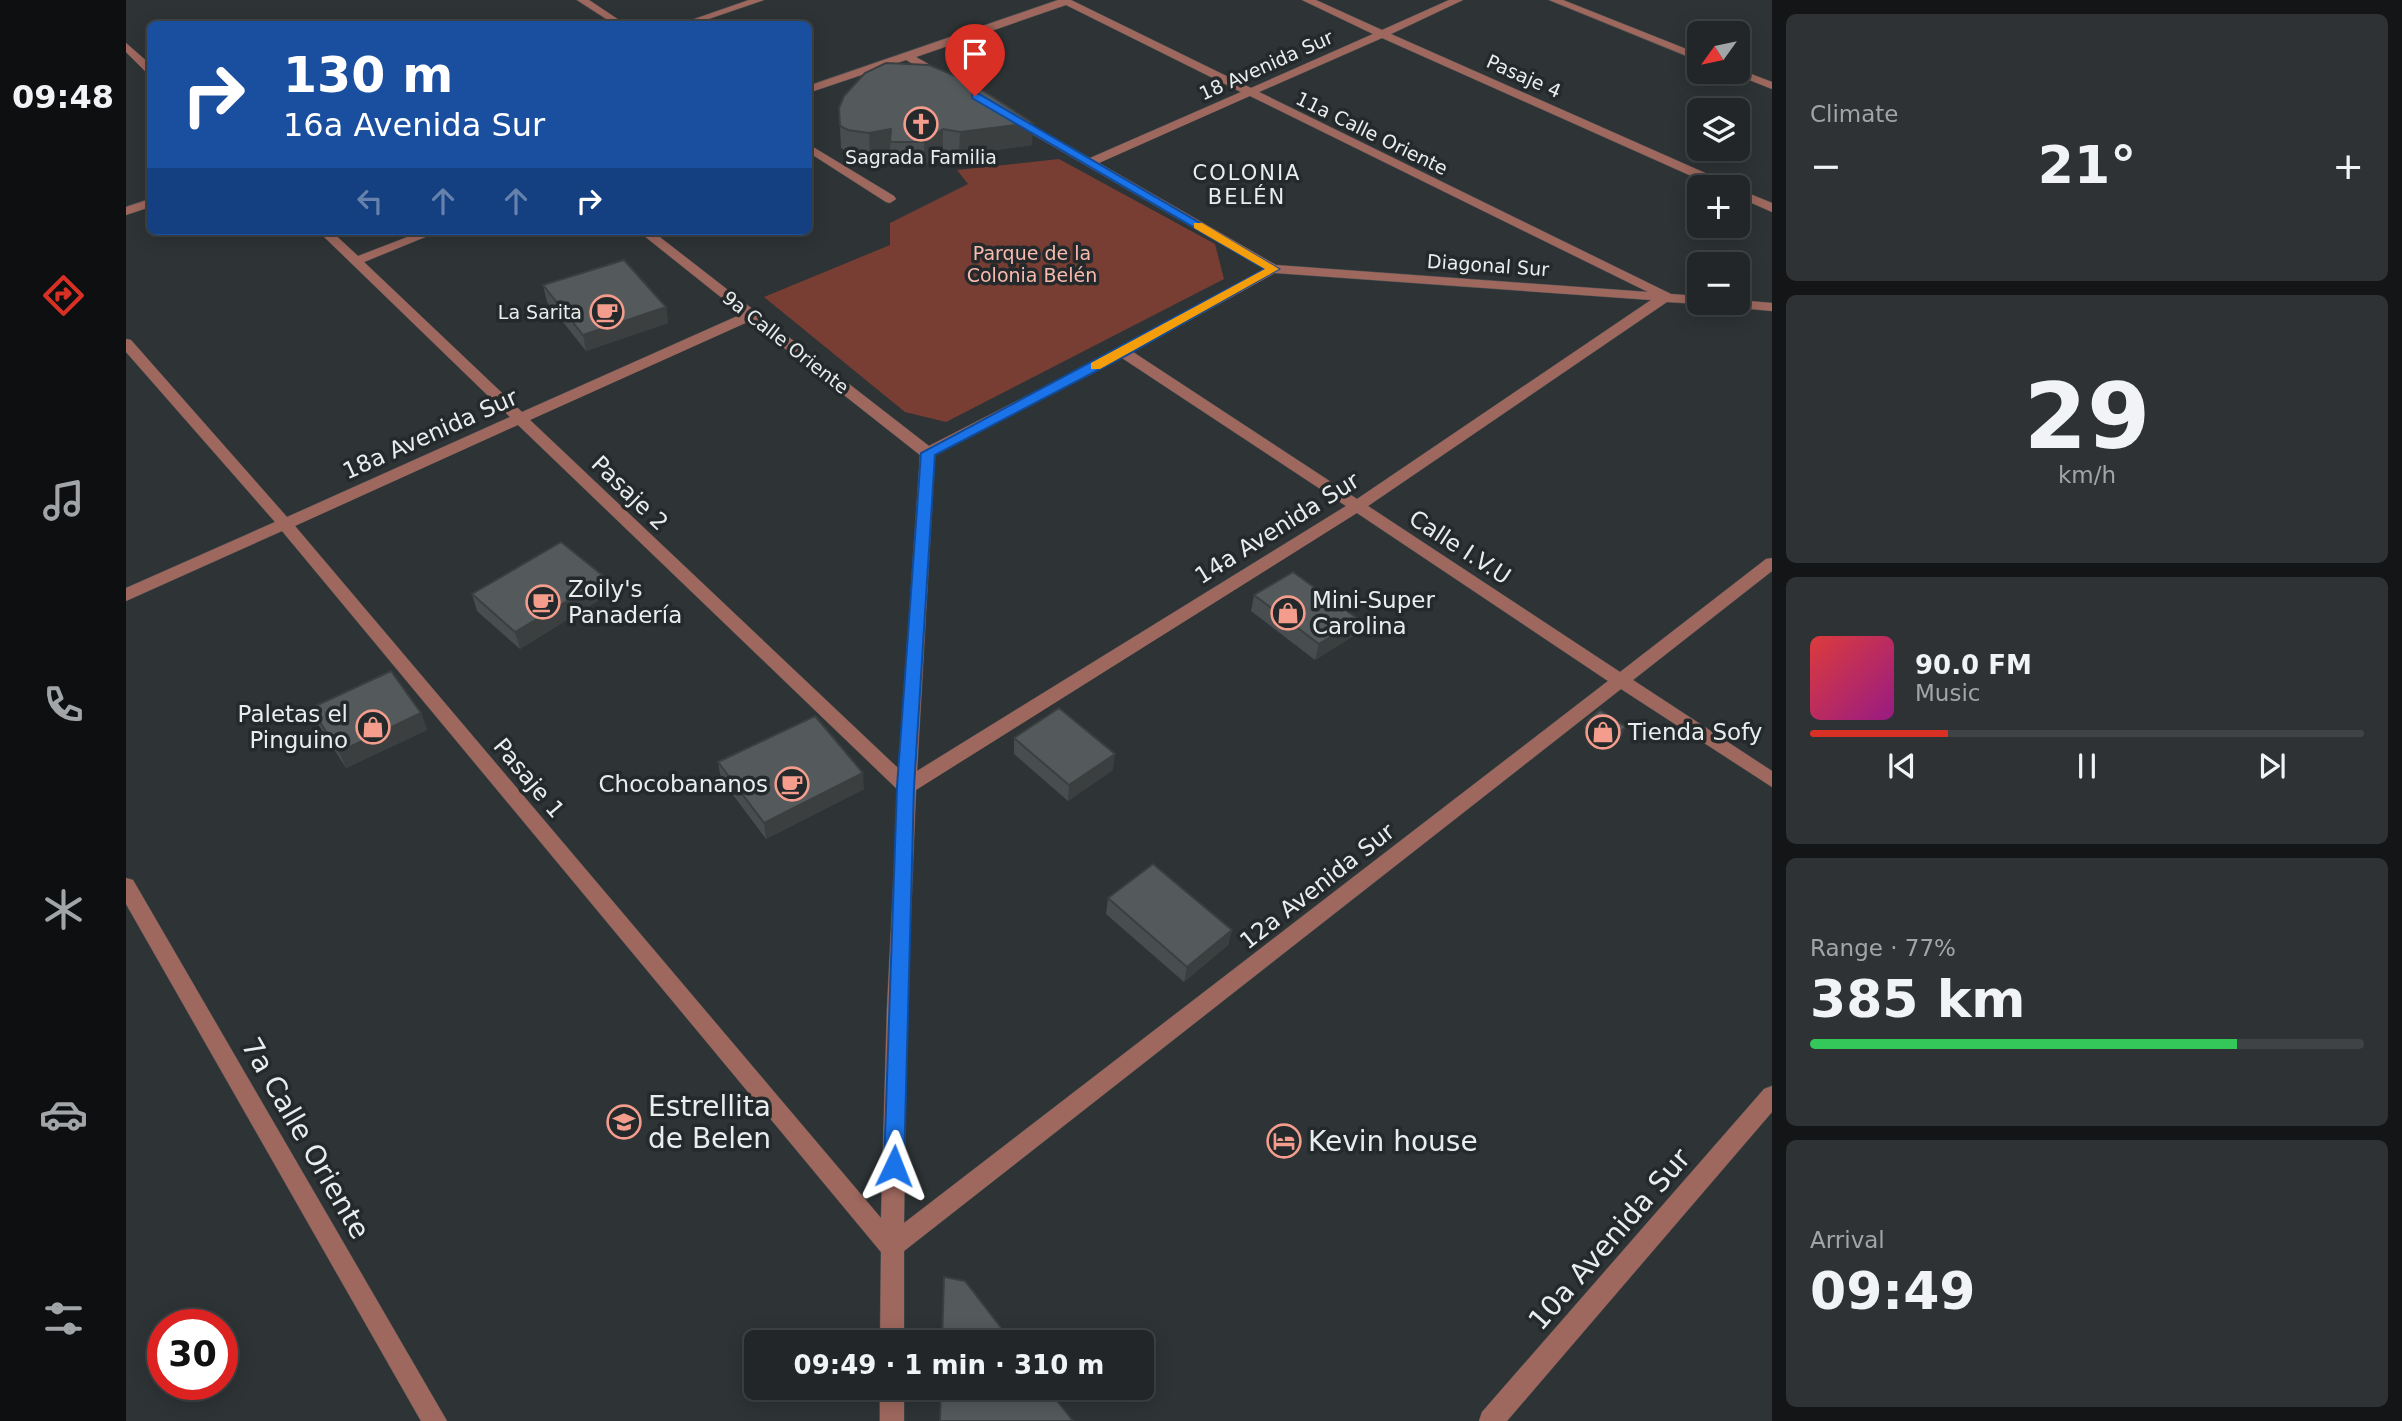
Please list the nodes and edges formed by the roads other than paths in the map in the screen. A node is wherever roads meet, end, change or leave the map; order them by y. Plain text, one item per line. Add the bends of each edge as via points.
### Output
1 (582, 0) edge
2 (759, 0) edge
3 (1307, 0) edge
4 (1458, 0) edge
5 (1554, 0) edge
6 (1065, 1) edge
7 (615, 21) edge
8 (694, 21) edge
9 (1381, 33) junction
10 (126, 46) edge
11 (1687, 53) edge
12 (907, 56) junction
13 (139, 60) junction
14 (126, 64) edge
15 (147, 67) edge
16 (1750, 78) edge
17 (953, 82) edge
18 (1772, 86) edge
19 (812, 89) edge
20 (1249, 92) junction
21 (998, 109) edge
22 (812, 150) edge
23 (1090, 163) junction
24 (1699, 175) edge
25 (1750, 198) edge
26 (890, 199) dead end
27 (147, 204) edge
28 (1772, 208) edge
29 (126, 211) edge
30 (328, 235) edge
31 (424, 235) edge
32 (649, 235) edge
33 (356, 261) junction
34 (1273, 269) junction
35 (1666, 296) junction
36 (1687, 299) edge
37 (1750, 305) edge
38 (1772, 307) edge
39 (752, 315) junction
40 (126, 342) edge
41 (1123, 352) junction
42 (520, 419) junction
43 (928, 453) junction
44 (1357, 506) junction
45 (284, 523) junction
46 (1772, 563) edge
47 (126, 595) edge
48 (1622, 681) junction
49 (1772, 780) edge
50 (906, 787) junction
51 (126, 886) edge
52 (1770, 1101) edge
53 (891, 1247) junction
54 (892, 1330) edge
55 (892, 1400) edge
56 (428, 1418) edge
57 (892, 1421) edge
58 (1491, 1421) edge

1 - 7 street
2 - 8 street
3 - 9 street, Pasaje 4
4 - 9 street, 18 Avenida Sur
5 - 11 street
6 - 12 street
6 - 20 street, 11a Calle Oriente
9 - 20 street, 18 Avenida Sur
9 - 24 street, Pasaje 4
10 - 13 street
12 - 17 street
12 - 19 street
13 - 14 street
13 - 15 street
16 - 18 street
20 - 23 street, 18 Avenida Sur
20 - 35 street, 11a Calle Oriente
21 - 23 street
22 - 26 street
23 - 34 street
25 - 28 street
27 - 29 street
30 - 33 street, Pasaje 2
31 - 33 street
32 - 39 street, 9a Calle Oriente
33 - 42 street, Pasaje 2
34 - 35 street, Diagonal Sur
34 - 41 street
35 - 36 street, Diagonal Sur
35 - 44 street, 14a Avenida Sur
37 - 38 street
39 - 42 street, 18a Avenida Sur
39 - 43 street, 9a Calle Oriente
40 - 45 street, Pasaje 1
41 - 43 street
41 - 44 street, Calle I.V.U
42 - 45 street, 18a Avenida Sur
42 - 50 street, Pasaje 2
43 - 50 street
44 - 48 street, Calle I.V.U
44 - 50 street, 14a Avenida Sur
45 - 47 street, 18a Avenida Sur
45 - 53 street, Pasaje 1
46 - 48 street, 12a Avenida Sur
48 - 49 street, Calle I.V.U
48 - 53 street, 12a Avenida Sur
50 - 53 street
51 - 56 street, 7a Calle Oriente
52 - 58 street, 10a Avenida Sur
53 - 54 street
55 - 57 street

